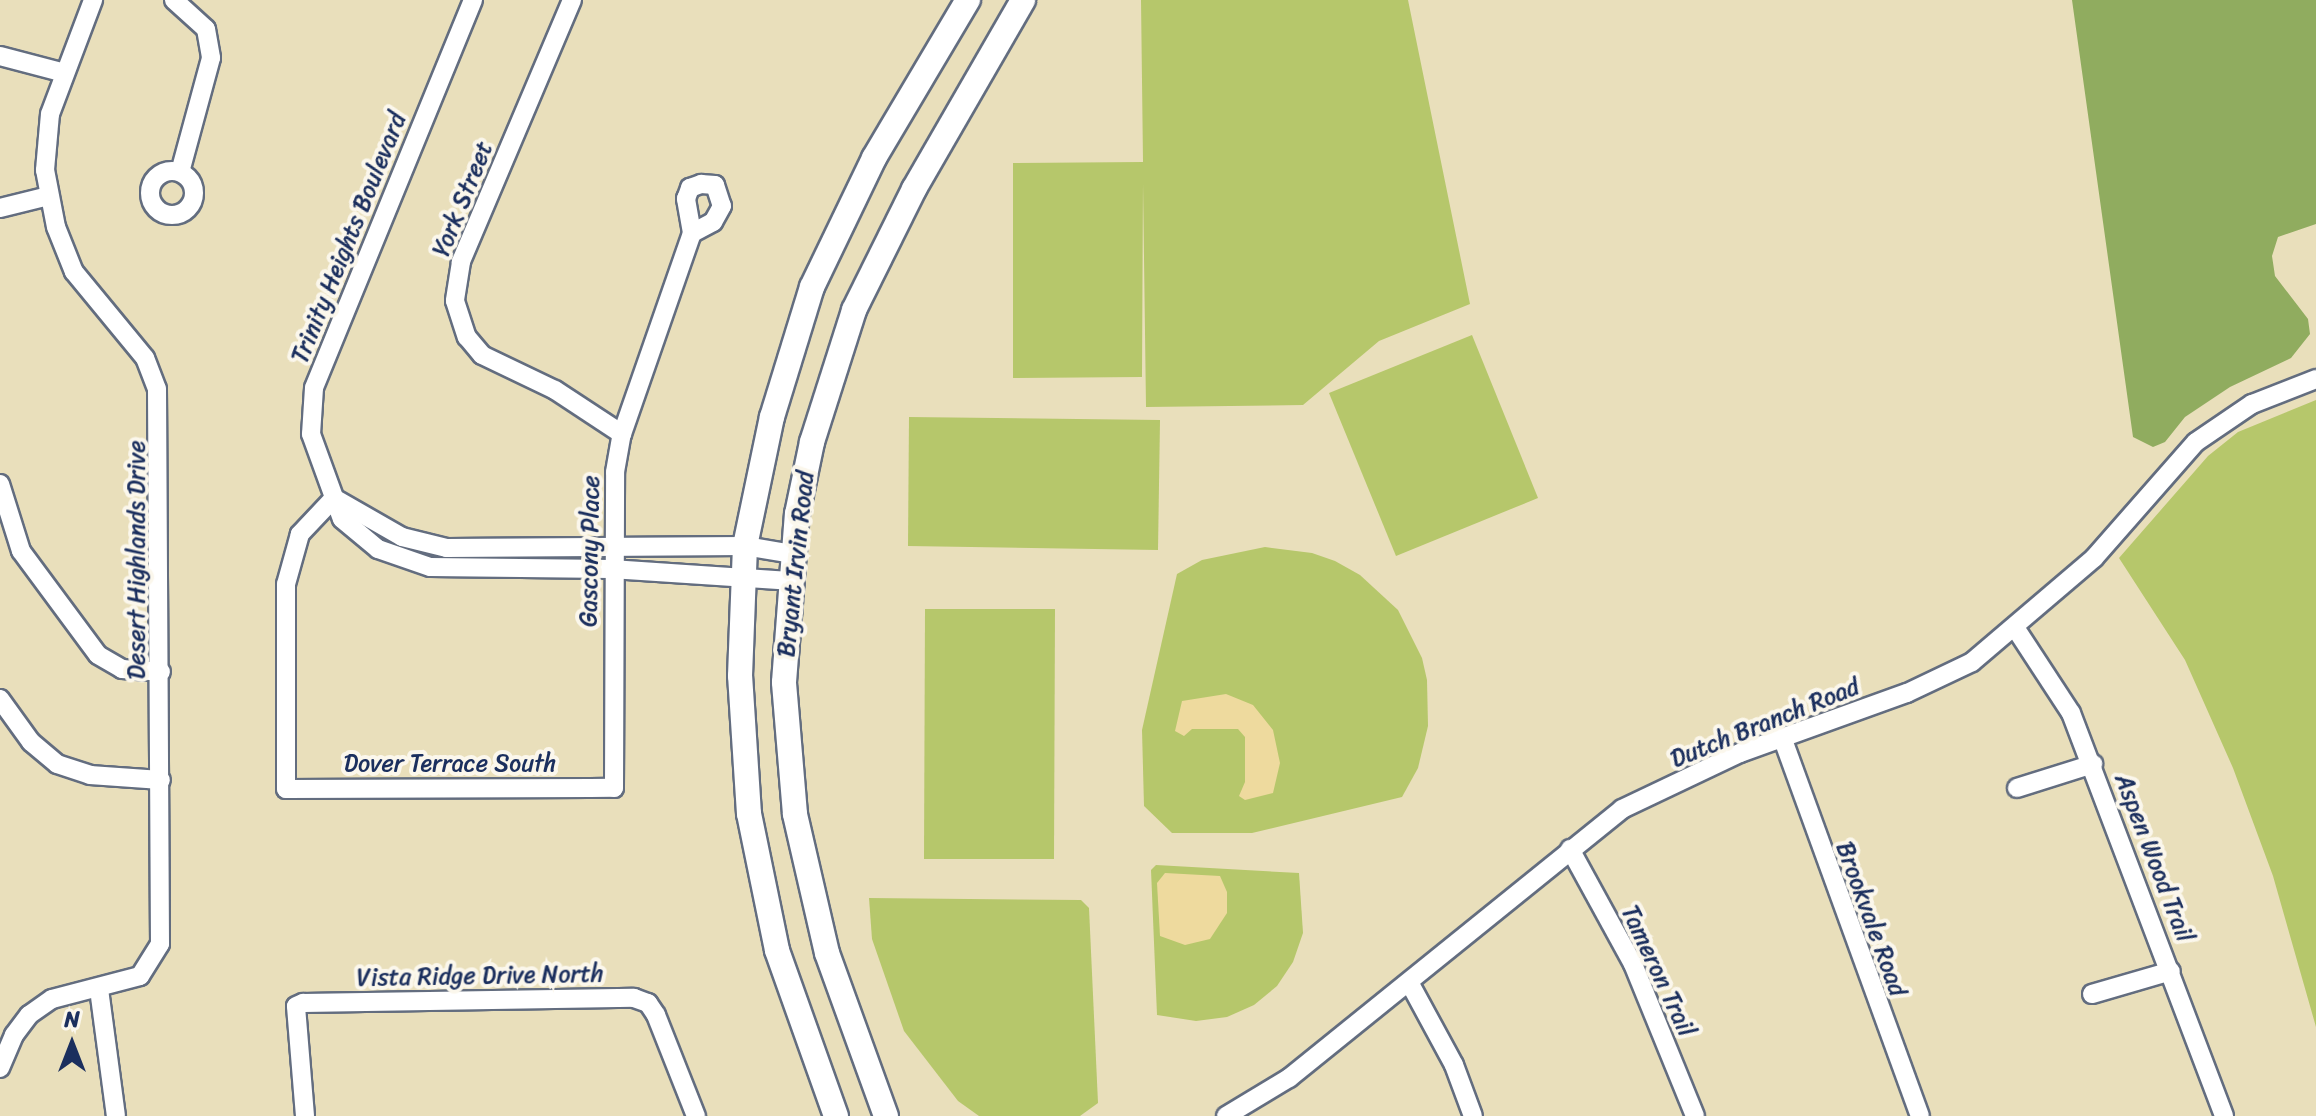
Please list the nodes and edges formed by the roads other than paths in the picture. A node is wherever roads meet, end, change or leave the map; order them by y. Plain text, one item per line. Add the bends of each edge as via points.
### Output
1 (93, 0) edge
2 (174, 0) edge
3 (473, 0) edge
4 (572, 0) edge
5 (968, 0) edge
6 (1023, 0) edge
7 (0, 56) edge
8 (65, 73) junction
9 (180, 172) dead end
10 (48, 196) junction
11 (0, 208) edge
12 (692, 233) dead end
13 (2316, 379) edge
14 (622, 434) junction
15 (0, 484) edge
16 (334, 498) junction
17 (745, 546) junction
18 (611, 548) junction
19 (793, 554) junction
20 (611, 569) junction
21 (744, 575) junction
22 (790, 581) junction
23 (2016, 629) junction
24 (161, 672) junction
25 (0, 699) edge
26 (1782, 737) junction
27 (2093, 764) junction
28 (161, 780) junction
29 (614, 788) joint
30 (2017, 788) dead end
31 (1570, 849) junction
32 (2171, 971) junction
33 (1409, 982) junction
34 (99, 989) junction
35 (2092, 994) dead end
36 (0, 1068) edge
37 (116, 1116) edge
38 (305, 1116) edge
39 (696, 1116) edge
40 (836, 1116) edge
41 (886, 1116) edge
42 (1226, 1116) edge
43 (1473, 1116) edge
44 (1695, 1116) edge
45 (1920, 1116) edge
46 (2224, 1116) edge

1 - 8 street, Desert Highlands Drive
2 - 9 street via 206,29 211,58
3 - 16 street, Trinity Heights Boulevard via 314,388 311,434
4 - 14 street, York Street via 461,262 455,301 467,337 482,355 555,390
5 - 17 main road, Bryant Irvin Road via 874,158 812,287 778,390
6 - 19 main road, Bryant Irvin Road via 914,189 854,310 812,442
7 - 8 street
8 - 10 street, Desert Highlands Drive via 44,140
10 - 11 street
10 - 24 street, Desert Highlands Drive via 74,272 145,358 157,389
12 - 14 street, Gascony Place
13 - 23 street, Dutch Branch Road via 2252,404 2196,442 2094,558
14 - 18 street, Gascony Place
15 - 24 street via 21,551 98,655 122,669
16 - 18 street via 426,545
16 - 20 street, Trinity Heights Boulevard via 342,519 378,549 430,567
16 - 29 street, Dover Terrace South via 300,534 286,584 286,789
17 - 18 street
17 - 19 street
17 - 21 main road, Bryant Irvin Road
18 - 20 street, Gascony Place
19 - 22 main road, Bryant Irvin Road
20 - 21 street, Trinity Heights Boulevard
20 - 29 street, Gascony Place
21 - 22 street, Trinity Heights Boulevard
21 - 40 main road, Bryant Irvin Road via 742,741 761,892
22 - 41 main road, Bryant Irvin Road via 784,682 795,814 827,953
23 - 26 street, Dutch Branch Road via 1972,662 1907,693
23 - 27 street, Aspen Wood Trail via 2071,713
24 - 28 street, Desert Highlands Drive
25 - 28 street via 31,742 57,764 90,775
26 - 31 street, Dutch Branch Road via 1622,809
26 - 45 street, Brookvale Road
27 - 30 street
27 - 32 street, Aspen Wood Trail
28 - 34 street, Desert Highlands Drive via 160,944 140,976
31 - 33 street, Dutch Branch Road
31 - 44 street, Tameron Trail via 1633,964
32 - 35 street
32 - 46 street, Aspen Wood Trail
33 - 42 street, Dutch Branch Road via 1289,1078
33 - 43 street via 1454,1065
34 - 36 street, Desert Highlands Drive via 52,999 29,1015
34 - 37 street
38 - 39 street, Vista Ridge Drive North via 296,1006 312,1001 634,998 648,1003

